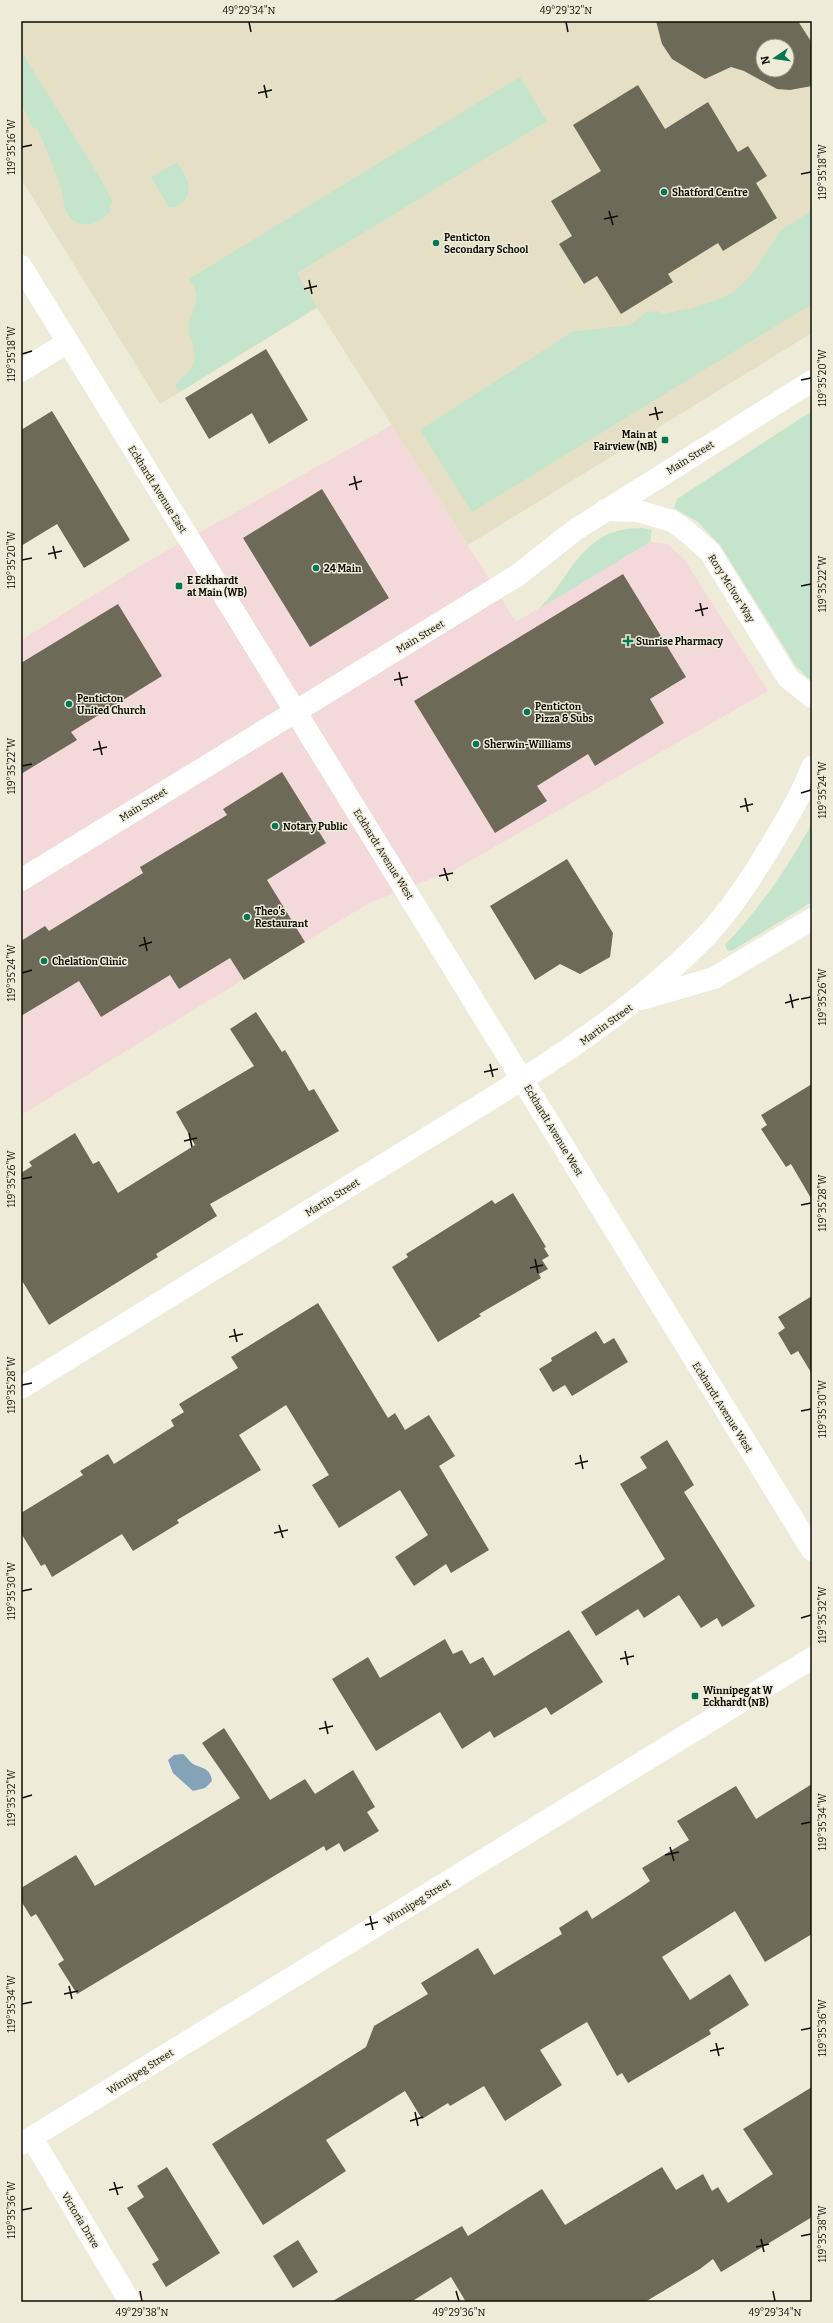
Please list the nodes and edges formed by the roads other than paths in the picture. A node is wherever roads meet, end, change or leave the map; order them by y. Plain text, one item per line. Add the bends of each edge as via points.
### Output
1 (21, 266) edge
2 (68, 342) junction
3 (21, 371) edge
4 (812, 381) edge
5 (605, 510) junction
6 (812, 697) edge
7 (295, 711) junction
8 (812, 767) edge
9 (21, 880) edge
10 (812, 918) edge
11 (639, 999) junction
12 (523, 1079) junction
13 (21, 1388) edge
14 (812, 1550) edge
15 (812, 1658) edge
16 (26, 2141) edge
17 (130, 2302) edge

1 - 2 main road, Eckhardt Avenue East
2 - 3 main road
2 - 7 main road, Eckhardt Avenue East
4 - 5 main road, Main Street
5 - 6 main road, Rory McIvor Way via 638,511 672,521 710,552 788,678
5 - 7 main road, Main Street via 518,575
7 - 9 main road, Main Street
7 - 12 main road, Eckhardt Avenue West
8 - 11 main road, Martin Street via 802,792 752,877 703,939
10 - 11 main road, Martin Street via 714,978
11 - 12 main road, Martin Street via 587,1038
12 - 13 main road, Martin Street
12 - 14 main road, Eckhardt Avenue West
15 - 16 main road, Winnipeg Street
16 - 17 main road, Victoria Drive

